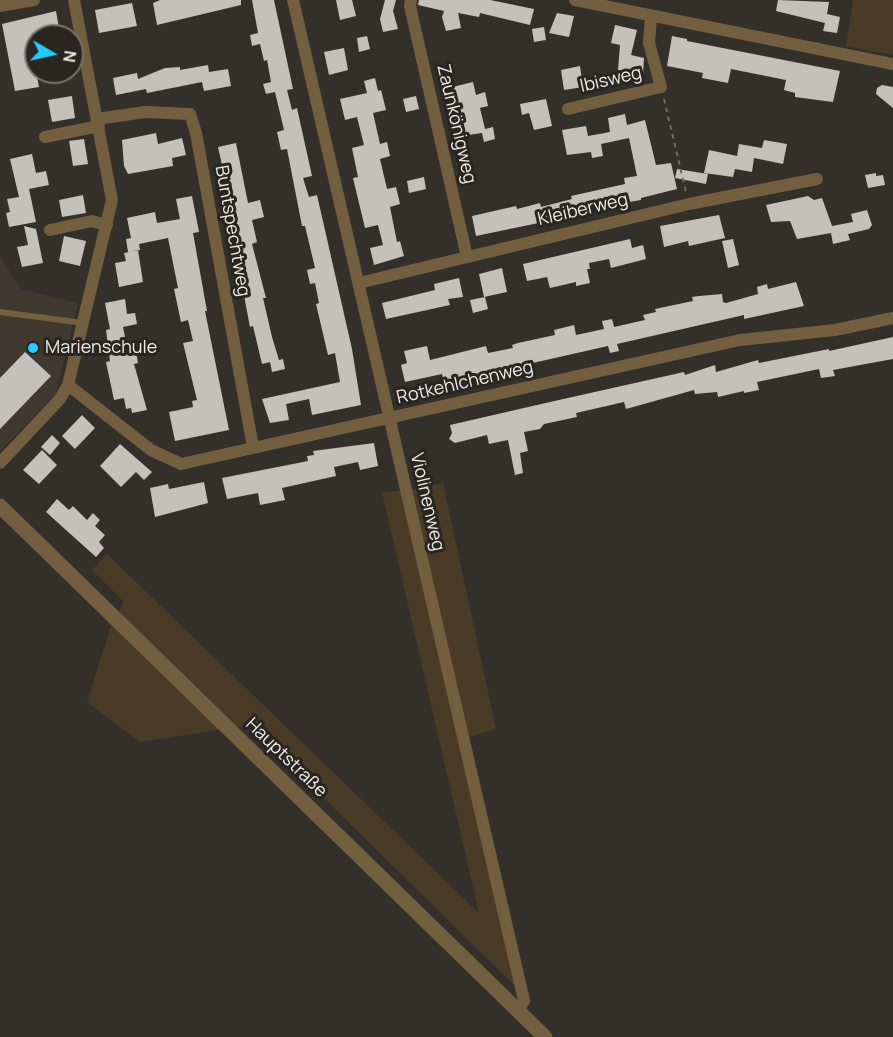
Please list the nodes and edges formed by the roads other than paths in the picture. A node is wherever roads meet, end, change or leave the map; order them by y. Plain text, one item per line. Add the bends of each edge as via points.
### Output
1 (34, 0) edge
2 (74, 0) edge
3 (293, 0) edge
4 (411, 0) edge
5 (575, 0) edge
6 (0, 6) edge
7 (651, 16) junction
8 (893, 64) edge
9 (568, 109) dead end
10 (98, 122) junction
11 (45, 137) dead end
12 (817, 179) dead end
13 (106, 225) junction
14 (50, 230) dead end
15 (467, 256) junction
16 (358, 283) junction
17 (0, 312) edge
18 (893, 318) edge
19 (83, 323) junction
20 (68, 385) junction
21 (389, 419) junction
22 (253, 447) junction
23 (0, 463) edge
24 (0, 506) edge
25 (518, 1011) junction
26 (545, 1037) edge

1 - 6 street
2 - 10 street
3 - 16 street, Violinenweg
4 - 15 street, Zaunkönigweg
5 - 7 street
7 - 8 street
7 - 9 street, Ibisweg via 649,43 661,87
10 - 11 street
10 - 13 street via 112,200
10 - 22 street, Buntspechtweg via 144,112 190,114
12 - 15 street, Kleiberweg via 689,204
13 - 14 street via 92,221
13 - 19 street
15 - 16 street, Kleiberweg
16 - 21 street, Violinenweg
17 - 19 lane
18 - 21 street, Rotkehlchenweg via 835,330 740,339
19 - 20 street
20 - 22 street, Rotkehlchenweg via 151,450 181,464
20 - 23 street via 60,399
21 - 22 street, Rotkehlchenweg
21 - 25 street, Violinenweg via 524,1000
24 - 25 street, Hauptstraße
25 - 26 street, Hauptstraße

